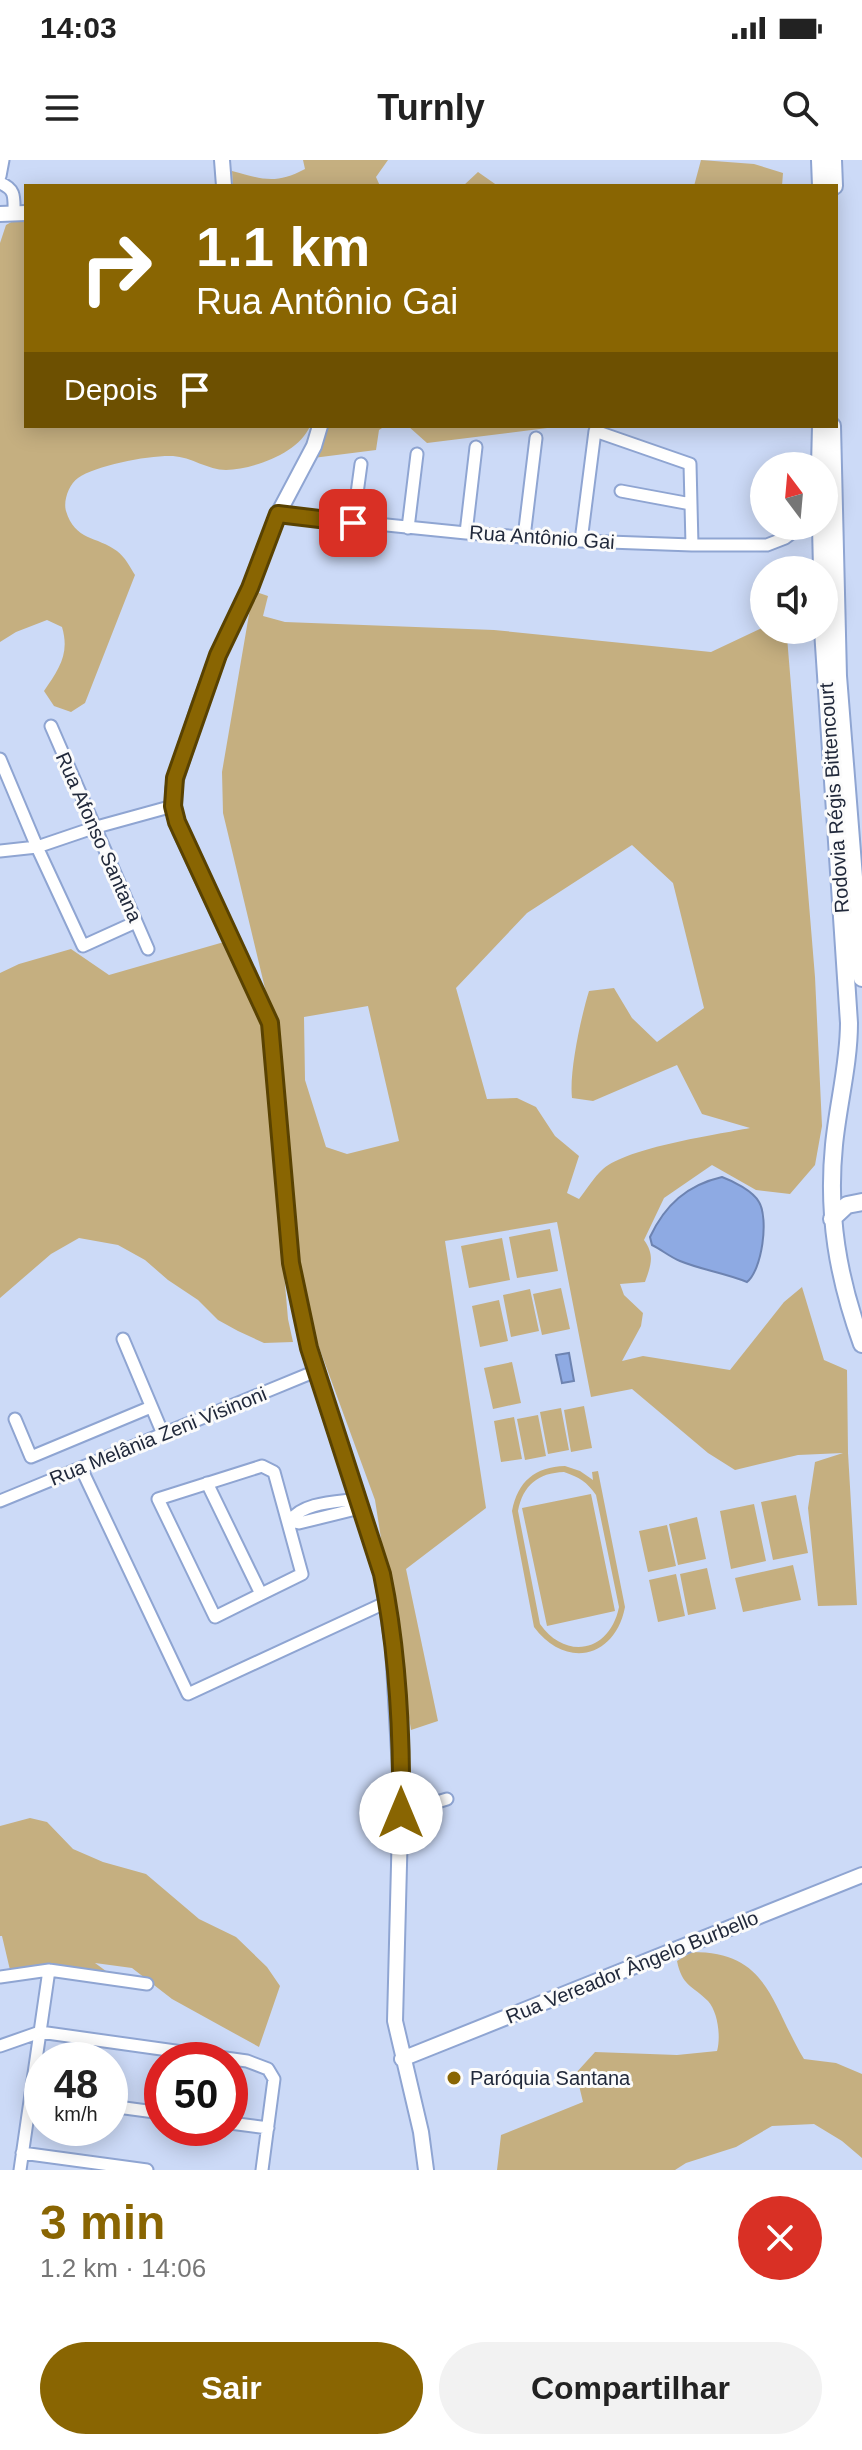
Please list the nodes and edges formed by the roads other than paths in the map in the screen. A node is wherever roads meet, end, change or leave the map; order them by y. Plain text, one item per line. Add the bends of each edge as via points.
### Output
1 (222, 160) edge
2 (820, 160) edge
3 (833, 160) edge
4 (0, 183) edge
5 (224, 184) edge
6 (821, 184) edge
7 (834, 184) edge
8 (13, 214) edge
9 (319, 428) edge
10 (821, 428) edge
11 (832, 428) edge
12 (536, 438) dead end
13 (476, 447) dead end
14 (820, 452) edge
15 (417, 454) dead end
16 (361, 464) dead end
17 (621, 491) dead end
18 (691, 504) junction
19 (278, 514) junction
20 (353, 523) junction
21 (408, 528) junction
22 (466, 533) junction
23 (524, 537) junction
24 (780, 540) edge
25 (581, 541) junction
26 (692, 545) junction
27 (824, 644) edge
28 (51, 726) dead end
29 (0, 759) edge
30 (173, 806) junction
31 (93, 828) junction
32 (37, 847) junction
33 (0, 851) edge
34 (858, 874) edge
35 (136, 922) junction
36 (148, 949) dead end
37 (862, 978) edge
38 (862, 1202) edge
39 (832, 1219) junction
40 (123, 1339) dead end
41 (862, 1344) edge
42 (316, 1371) junction
43 (151, 1407) junction
44 (15, 1419) dead end
45 (163, 1434) junction
46 (81, 1468) junction
47 (207, 1483) junction
48 (0, 1501) edge
49 (359, 1504) junction
50 (290, 1521) junction
51 (261, 1594) junction
52 (387, 1602) junction
53 (447, 1799) dead end
54 (401, 1813) junction
55 (862, 1875) edge
56 (49, 1970) junction
57 (0, 1977) edge
58 (147, 1984) dead end
59 (40, 2032) junction
60 (39, 2042) edge
61 (0, 2046) edge
62 (402, 2059) junction
63 (248, 2125) edge
64 (268, 2128) junction
65 (24, 2145) edge
66 (22, 2153) junction
67 (20, 2170) edge
68 (147, 2170) edge
69 (262, 2170) edge
70 (426, 2170) edge

1 - 5 main road
2 - 6 highway
3 - 7 highway
4 - 8 street via 14,194
9 - 19 main road
10 - 14 highway
11 - 34 highway, Rodovia Régis Bittencourt via 836,648
12 - 23 street
13 - 22 street
15 - 21 street
16 - 20 street
17 - 18 street
18 - 25 street via 690,464 595,431
18 - 26 street
19 - 20 street, Rua Antônio Gai
19 - 30 main road via 213,667 175,778
20 - 21 street, Rua Antônio Gai
21 - 22 street, Rua Antônio Gai
22 - 23 street, Rua Antônio Gai
23 - 25 street, Rua Antônio Gai
24 - 26 street, Rua Antônio Gai via 767,545
25 - 26 street, Rua Antônio Gai
27 - 39 highway, Rodovia Régis Bittencourt via 849,1023 834,1146
28 - 31 street, Rua Afonso Santana
29 - 32 street
30 - 31 street
30 - 42 main road via 270,1023 293,1280
31 - 32 street
31 - 35 street, Rua Afonso Santana
32 - 33 street
32 - 35 street via 83,946
34 - 37 highway, Rodovia Régis Bittencourt
35 - 36 street, Rua Afonso Santana
38 - 39 highway via 847,1205
39 - 41 highway, Rodovia Régis Bittencourt via 841,1279
40 - 43 street
42 - 45 street, Rua Melânia Zeni Visinoni
42 - 49 main road
43 - 44 street via 31,1457
43 - 45 street
45 - 46 street, Rua Melânia Zeni Visinoni
46 - 48 street, Rua Melânia Zeni Visinoni
46 - 52 street via 188,1694
47 - 50 street via 269,1468
47 - 51 street
47 - 51 street via 158,1499 215,1617
49 - 50 street via 299,1523
49 - 52 main road
50 - 51 street via 302,1574
52 - 54 main road
53 - 54 street
54 - 62 main road via 394,2011
55 - 62 main road, Rua Vereador Ângelo Burbello
56 - 57 street
56 - 58 street
56 - 59 street
59 - 60 street
59 - 61 street
59 - 64 street via 261,2065 274,2079
62 - 70 main road
63 - 64 street
64 - 69 street
65 - 66 street
66 - 67 street
66 - 68 street

